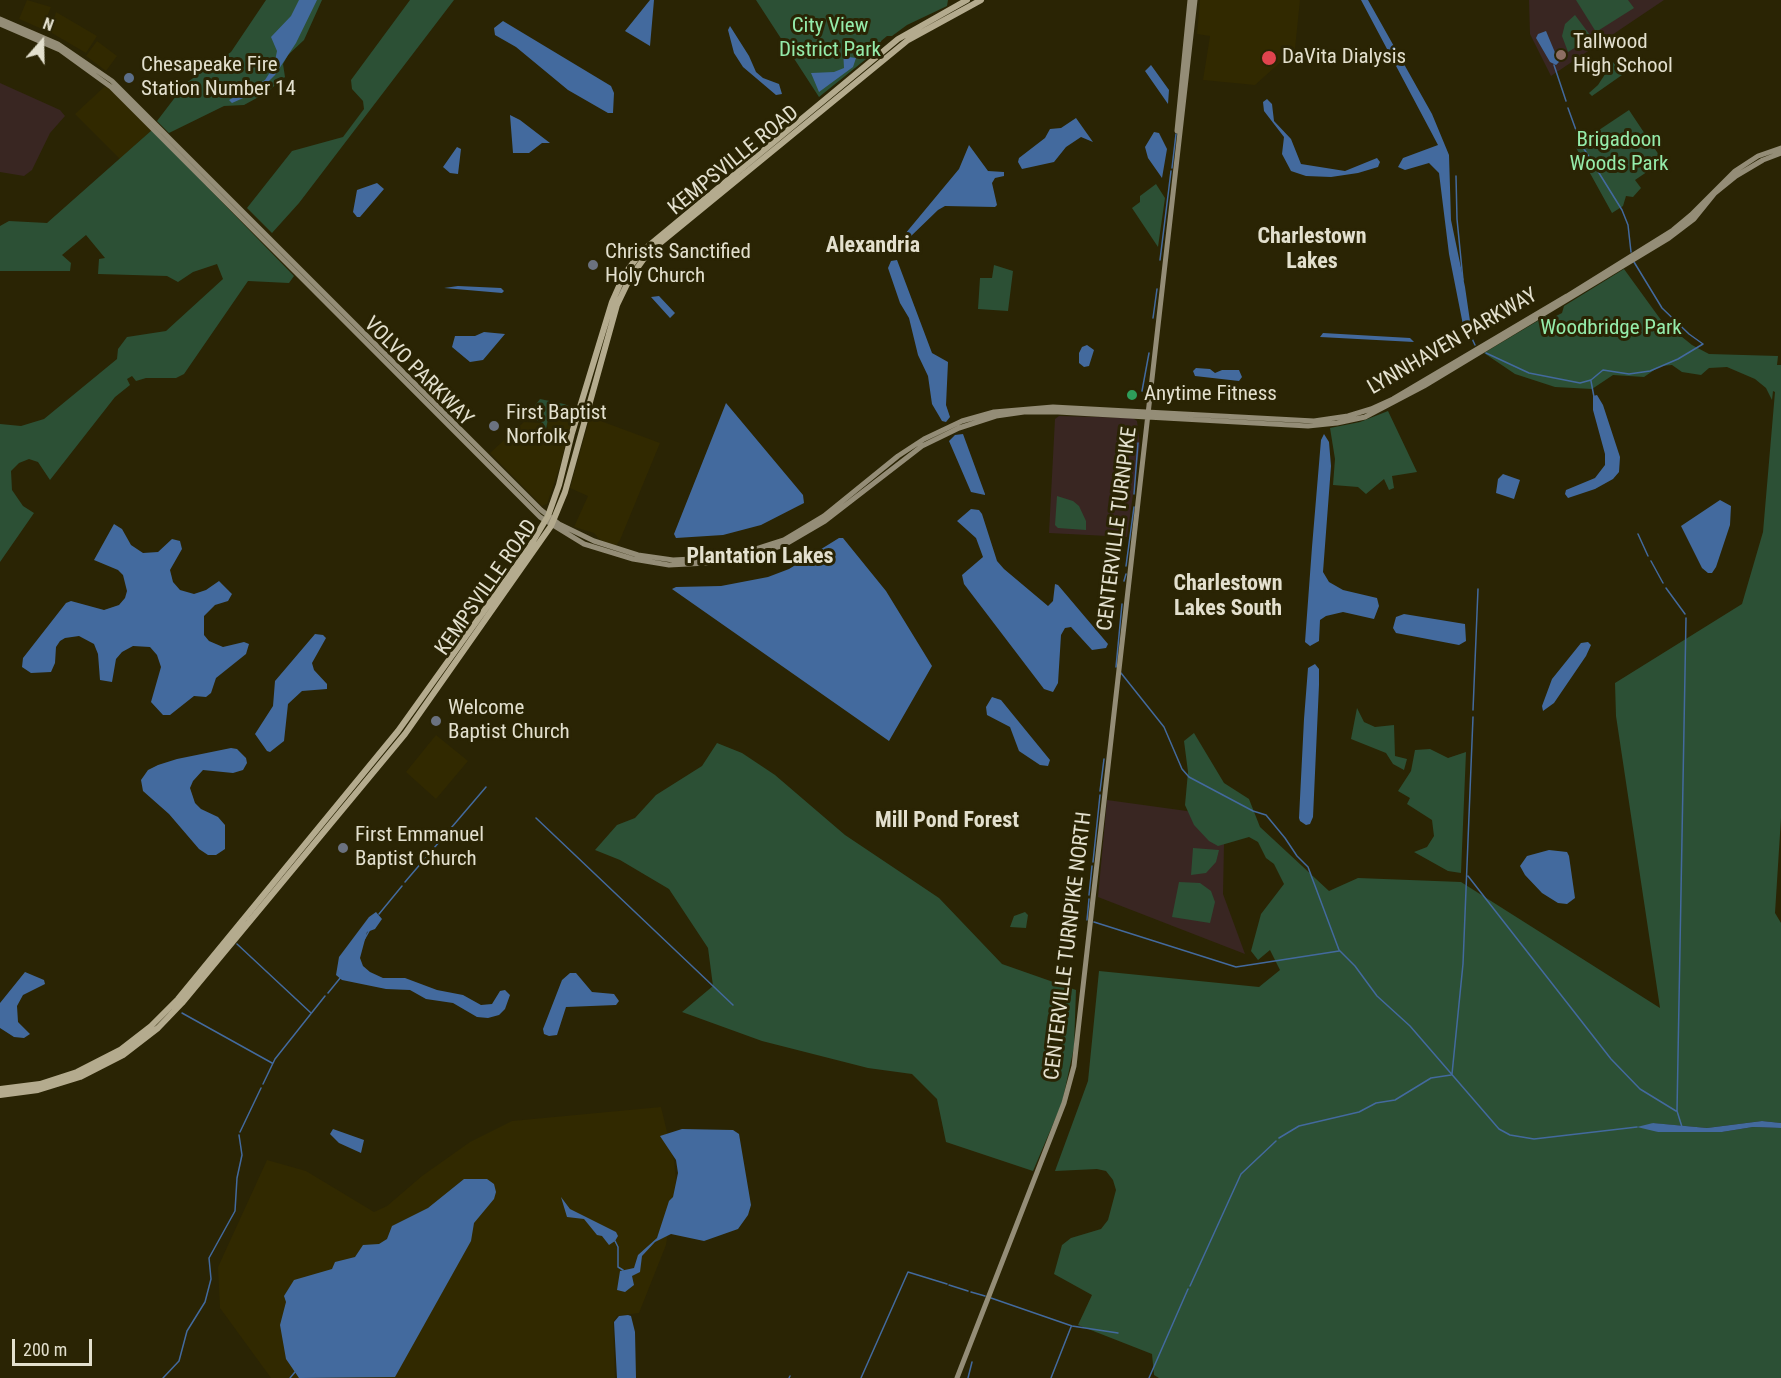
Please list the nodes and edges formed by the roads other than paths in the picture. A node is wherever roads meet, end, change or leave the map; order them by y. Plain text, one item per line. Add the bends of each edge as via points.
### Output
1 (967, 0) edge
2 (981, 0) edge
3 (1190, 0) edge
4 (1195, 0) edge
5 (0, 19) edge
6 (0, 24) edge
7 (1781, 148) edge
8 (1781, 153) edge
9 (1182, 194) dead end
10 (1171, 210) junction
11 (1626, 261) junction
12 (1163, 276) junction
13 (1148, 413) junction
14 (892, 464) joint
15 (549, 521) junction
16 (1117, 678) joint
17 (0, 1089) edge
18 (0, 1095) edge
19 (957, 1378) edge

1 - 15 main road, KEMPSVILLE ROAD via 898,39 664,230 636,259 612,302
2 - 15 main road, KEMPSVILLE ROAD via 908,40 665,237 642,261 617,305 567,486
3 - 12 main road, CENTERVILLE TURNPIKE
4 - 10 main road, CENTERVILLE TURNPIKE
5 - 15 main road, VOLVO PARKWAY via 61,46 112,81
6 - 15 main road, VOLVO PARKWAY via 60,50 118,93
7 - 11 main road, LYNNHAVEN PARKWAY via 1758,156 1735,171 1681,224
8 - 11 main road, LYNNHAVEN PARKWAY via 1742,172 1715,193 1681,230
9 - 10 main road via 1176,197
10 - 12 main road, CENTERVILLE TURNPIKE
11 - 13 main road, LYNNHAVEN PARKWAY via 1400,394 1361,412 1314,421
12 - 13 main road, CENTERVILLE TURNPIKE
13 - 14 main road, LYNNHAVEN PARKWAY via 1053,406 994,412 934,433
13 - 16 main road, CENTERVILLE TURNPIKE
14 - 15 main road, VOLVO PARKWAY via 809,531 766,552 727,562 679,565 637,560 584,544
15 - 17 main road, KEMPSVILLE ROAD via 399,731 165,1013 128,1044 86,1068 40,1084
15 - 18 main road, KEMPSVILLE ROAD via 528,562 399,741 169,1018 128,1052 89,1073 48,1088
16 - 19 main road, CENTERVILLE TURNPIKE NORTH via 1070,1082

